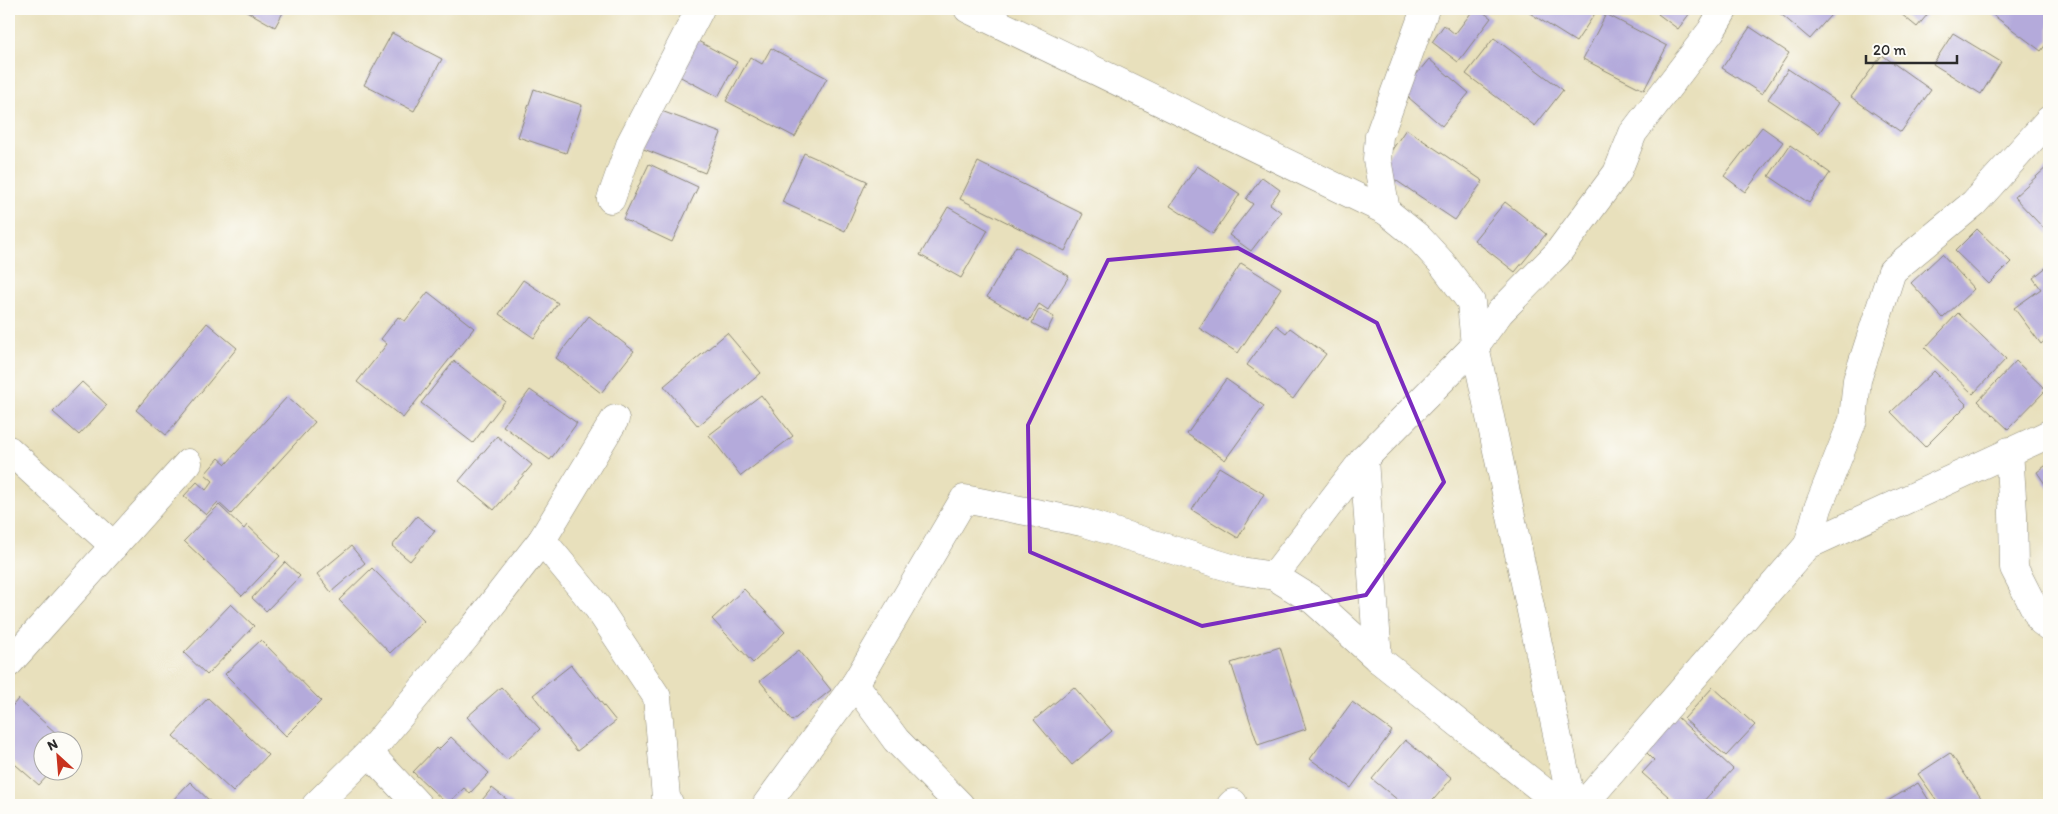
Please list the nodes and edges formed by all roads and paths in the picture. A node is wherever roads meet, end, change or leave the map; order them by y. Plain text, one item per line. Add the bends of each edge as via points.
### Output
1 (700, 9) edge
2 (1425, 9) edge
3 (1724, 9) edge
4 (979, 12) edge
5 (2049, 120) edge
6 (611, 199) dead end
7 (1386, 211) junction
8 (1471, 302) junction
9 (1500, 312) junction
10 (1475, 346) junction
11 (615, 419) dead end
12 (2049, 434) edge
13 (9, 450) edge
14 (2009, 452) junction
15 (1364, 459) junction
16 (188, 463) dead end
17 (542, 540) junction
18 (1808, 544) junction
19 (114, 546) junction
20 (1274, 576) junction
21 (2049, 627) edge
22 (1378, 659) junction
23 (9, 663) edge
24 (855, 684) junction
25 (369, 752) junction
26 (316, 805) edge
27 (418, 805) edge
28 (670, 805) edge
29 (766, 805) edge
30 (960, 805) edge
31 (1561, 805) edge
32 (1572, 805) edge
33 (1583, 805) edge

1 - 6 street via 631,142
2 - 7 street via 1379,136 1377,159
3 - 9 street via 1711,31 1633,133 1616,173 1562,246
4 - 7 street
5 - 18 street via 1974,203 1892,271 1857,380 1853,420 1818,508
7 - 8 street via 1441,262
8 - 9 street
8 - 10 street
9 - 10 street
10 - 15 street
10 - 32 street
11 - 17 street
12 - 14 street
13 - 19 street
14 - 18 street
14 - 21 street via 2014,568 2041,621
15 - 20 street
15 - 22 street
16 - 19 street
17 - 25 street
17 - 28 street via 598,608 657,697 666,797
18 - 33 street
19 - 23 street
20 - 22 street via 1314,601
20 - 24 street via 1241,570 1082,522 964,499
22 - 31 street
24 - 29 street
24 - 30 street via 896,740
25 - 26 street
25 - 27 street

